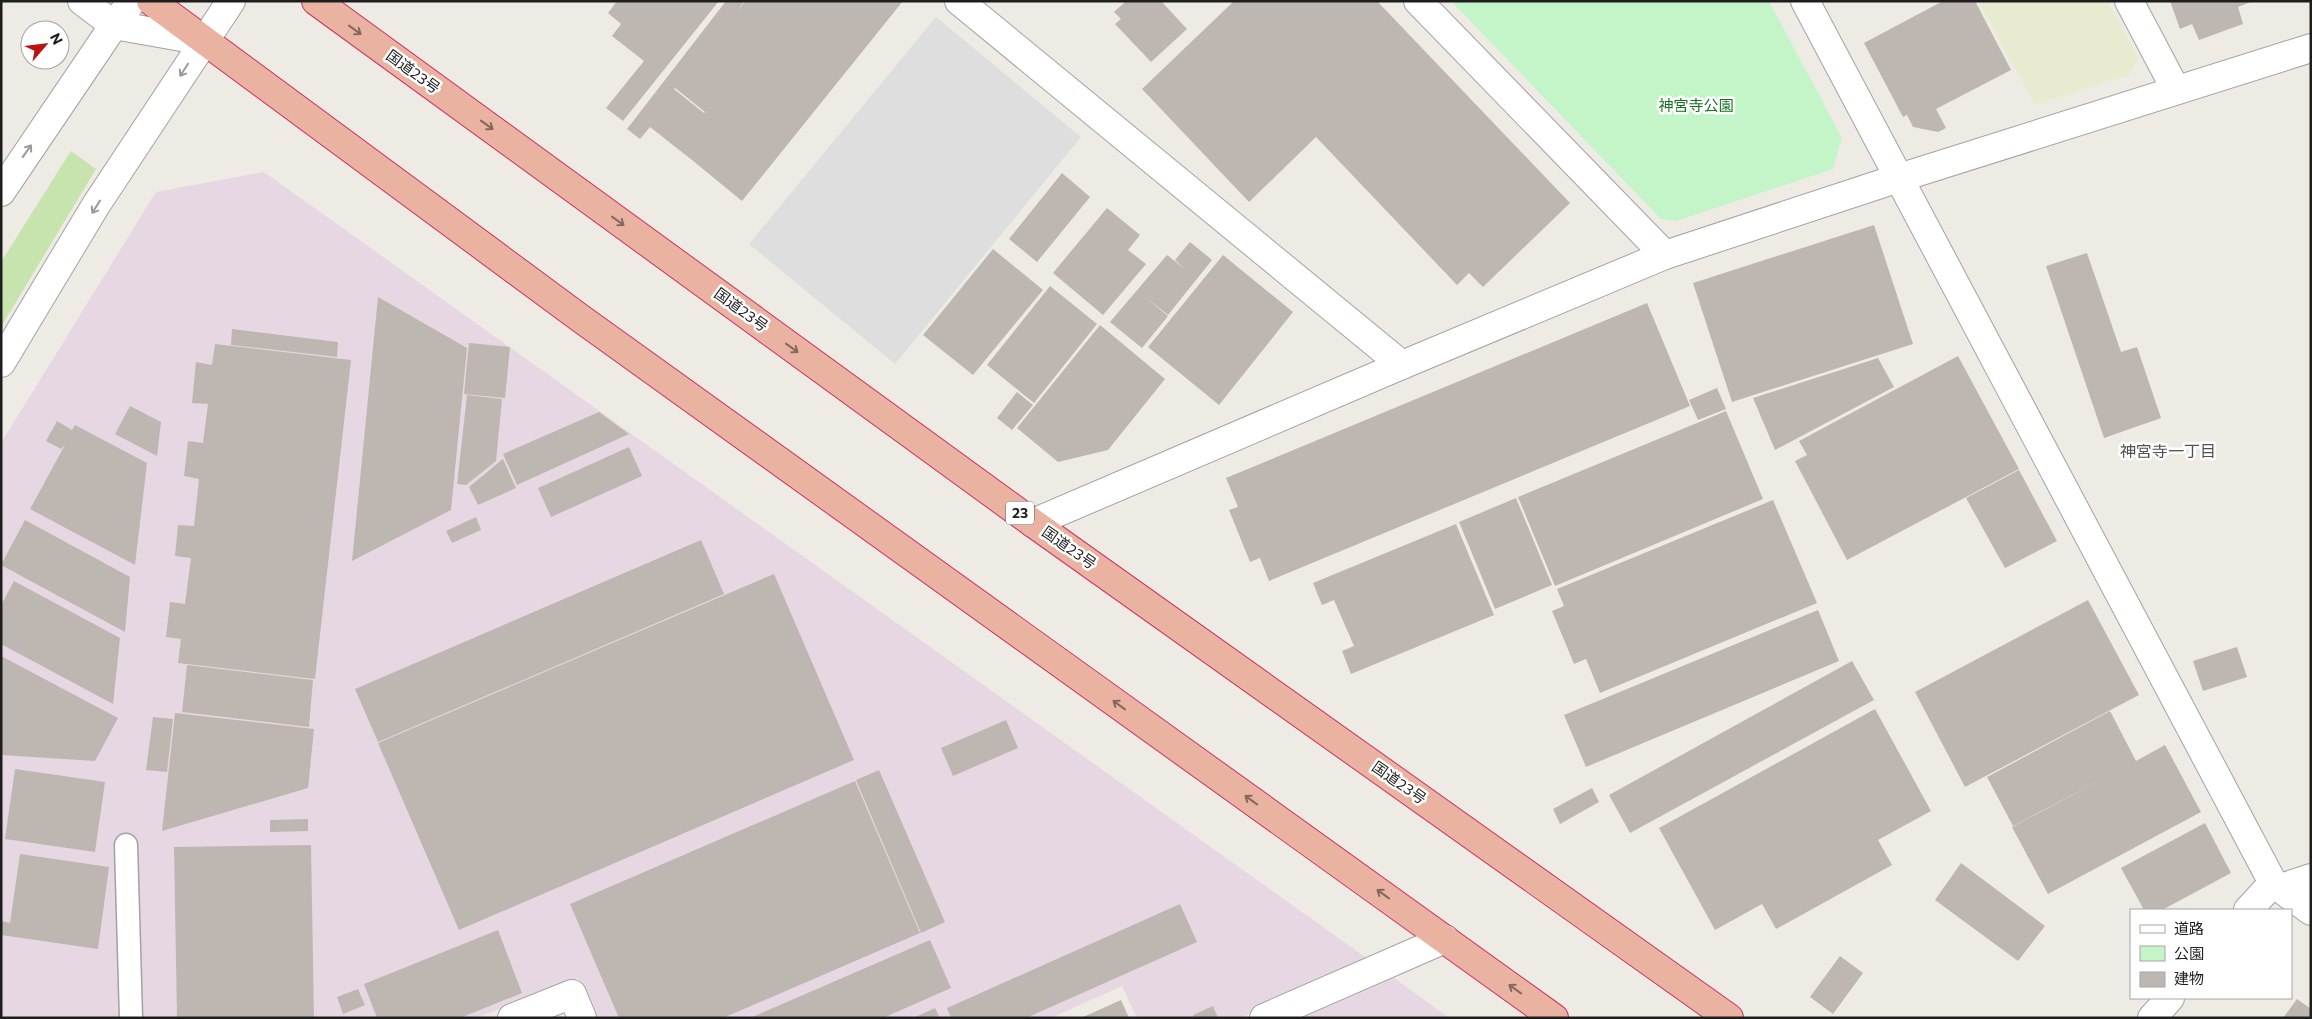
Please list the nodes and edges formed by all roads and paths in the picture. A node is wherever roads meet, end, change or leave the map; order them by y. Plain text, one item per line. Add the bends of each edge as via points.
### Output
1 (82, 1) edge
2 (132, 1) edge
3 (151, 1) edge
4 (231, 1) edge
5 (316, 1) edge
6 (959, 1) edge
7 (1418, 1) edge
8 (1804, 1) edge
9 (2129, 1) edge
10 (114, 25) junction
11 (204, 41) junction
12 (2311, 48) edge
13 (2176, 90) junction
14 (1899, 178) junction
15 (1, 192) edge
16 (1665, 255) junction
17 (1, 363) edge
18 (1402, 365) junction
19 (1033, 523) junction
20 (126, 845) dead end
21 (2311, 878) edge
22 (2277, 886) junction
23 (2249, 909) edge
24 (2311, 911) edge
25 (1445, 939) junction
26 (2169, 999) edge
27 (131, 1018) edge
28 (512, 1018) edge
29 (582, 1018) edge
30 (1264, 1018) edge
31 (1554, 1018) edge
32 (1729, 1018) edge
33 (2152, 1018) edge

1 - 10 street
2 - 10 street
3 - 11 highway
4 - 11 street
5 -> 19 highway, 国道23号 / 23
6 - 18 street
7 - 16 street
8 - 14 street
9 - 13 street
10 - 11 street
15 -> 10 street
11 -> 17 street via 96,205
25 -> 11 highway via 580,318
12 - 13 street
13 - 14 street
14 - 16 street
14 - 22 street
16 - 18 street
18 - 19 street
19 - 32 highway, 国道23号 / 23
20 - 27 lane
21 - 22 street
22 - 23 street
22 - 24 street
25 - 30 street
31 -> 25 highway
26 - 33 street
28 - 29 street via 572,994

